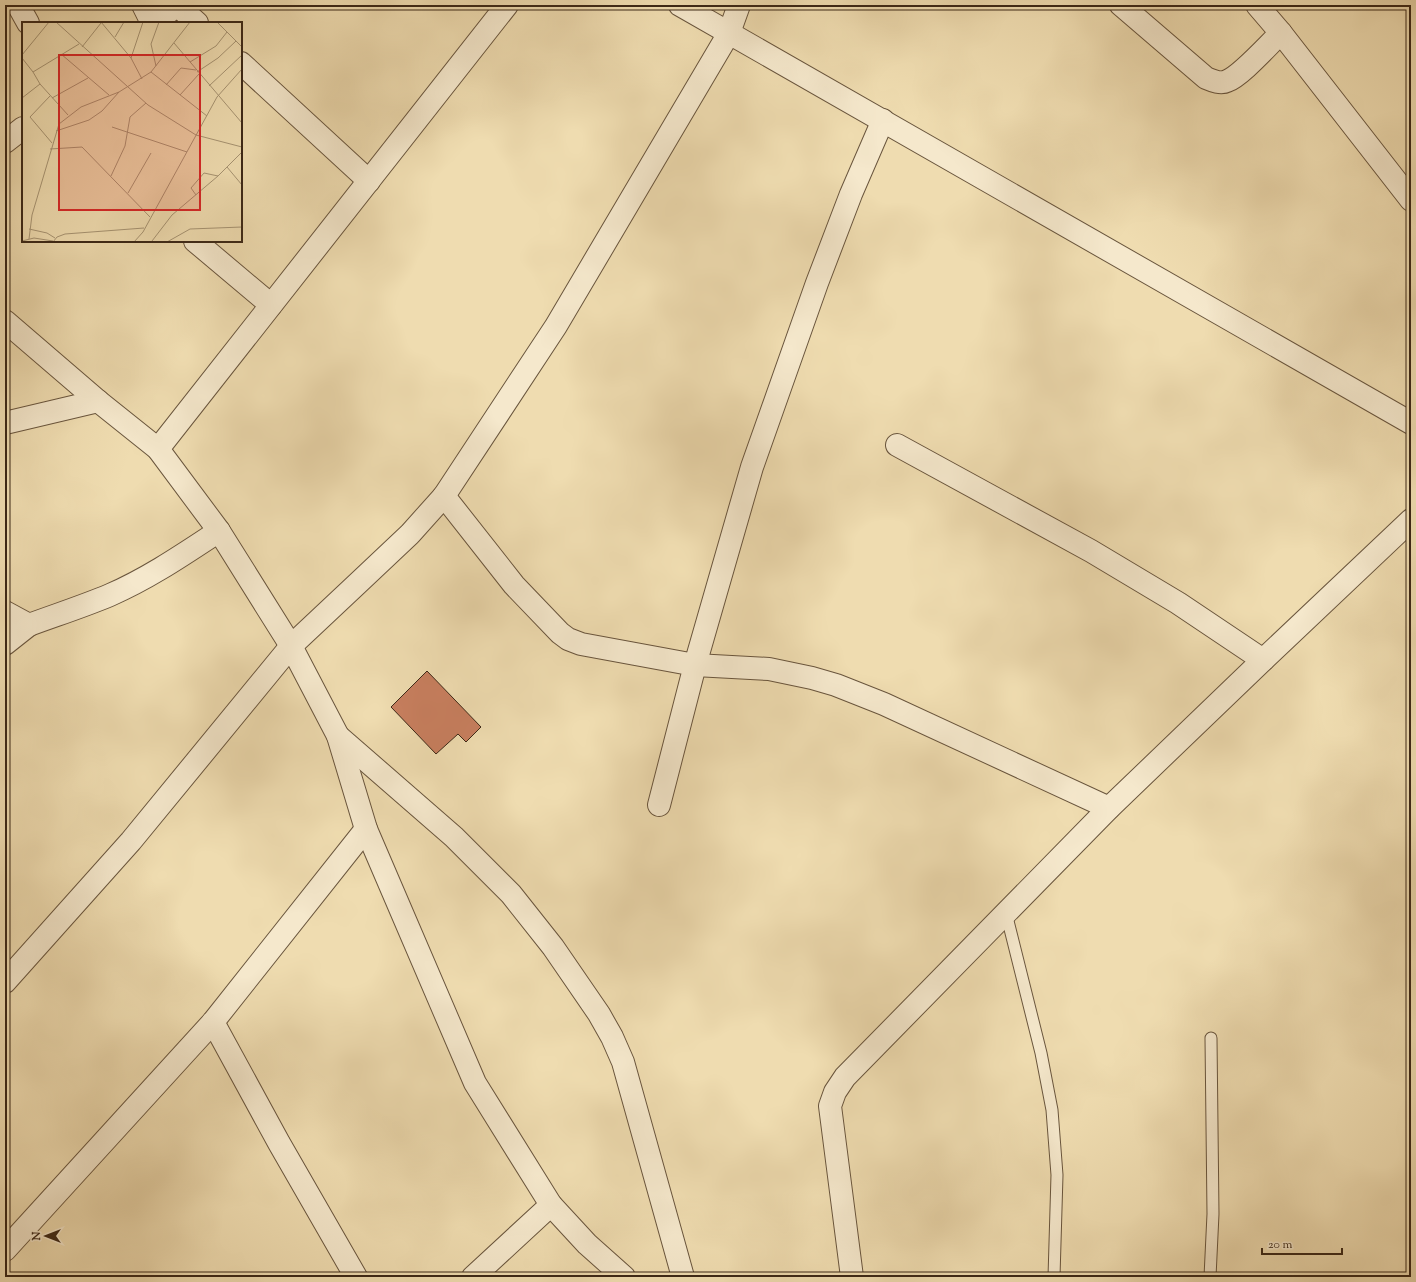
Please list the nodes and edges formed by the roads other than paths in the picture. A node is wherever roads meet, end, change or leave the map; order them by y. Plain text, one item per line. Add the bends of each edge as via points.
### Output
1 (18, 5) edge
2 (143, 5) edge
3 (177, 5) edge
4 (507, 5) edge
5 (680, 5) edge
6 (739, 5) edge
7 (1122, 5) edge
8 (1257, 5) edge
9 (27, 22) edge
10 (153, 22) edge
11 (155, 22) edge
12 (196, 22) edge
13 (729, 33) junction
14 (1281, 33) junction
15 (242, 64) edge
16 (883, 120) junction
17 (22, 129) edge
18 (5, 142) edge
19 (369, 181) junction
20 (1411, 200) edge
21 (196, 242) edge
22 (271, 305) junction
23 (5, 321) edge
24 (98, 401) junction
25 (1411, 423) edge
26 (5, 424) edge
27 (897, 445) dead end
28 (158, 450) junction
29 (444, 496) junction
30 (1411, 520) edge
31 (219, 531) junction
32 (5, 612) edge
33 (29, 625) junction
34 (5, 644) edge
35 (291, 646) junction
36 (1263, 660) junction
37 (695, 665) junction
38 (338, 736) junction
39 (659, 805) dead end
40 (1109, 808) junction
41 (366, 829) junction
42 (1006, 913) junction
43 (5, 982) edge
44 (213, 1022) junction
45 (1211, 1038) dead end
46 (552, 1205) junction
47 (5, 1250) edge
48 (356, 1277) edge
49 (473, 1277) edge
50 (624, 1277) edge
51 (683, 1277) edge
52 (852, 1277) edge
53 (1054, 1277) edge
54 (1210, 1277) edge

1 - 9 street
2 - 10 street
3 - 11 street
3 - 12 street
4 - 19 street
5 - 13 street
6 - 13 street
7 - 14 street via 1206,78 1216,82 1227,82 1238,75
8 - 14 street
13 - 16 street
13 - 29 street via 556,326
14 - 20 street
15 - 19 street
16 - 25 street
16 - 37 street via 817,283 752,467
17 - 18 street
19 - 22 street
21 - 22 street
22 - 28 street
23 - 24 street
24 - 26 street
24 - 28 street
27 - 36 street via 1090,551 1178,603
28 - 31 street
29 - 35 street via 410,534
29 - 37 street via 514,585 552,626 568,639 581,644
30 - 36 street
31 - 33 street via 110,595
31 - 35 street
32 - 33 street
33 - 34 street
35 - 38 street
35 - 43 street via 131,841
36 - 40 street
37 - 39 street
37 - 40 street via 769,669 836,685 884,704
38 - 41 street
38 - 51 street via 454,837 511,894 553,947 599,1014 623,1062
40 - 42 street
41 - 44 street
41 - 46 street via 475,1083
42 - 52 street via 845,1077 835,1092 830,1106
42 - 53 lane via 1041,1053 1052,1110 1057,1175
44 - 47 street
44 - 48 street via 279,1144
45 - 54 lane via 1213,1214
46 - 49 street
46 - 50 street via 587,1244

